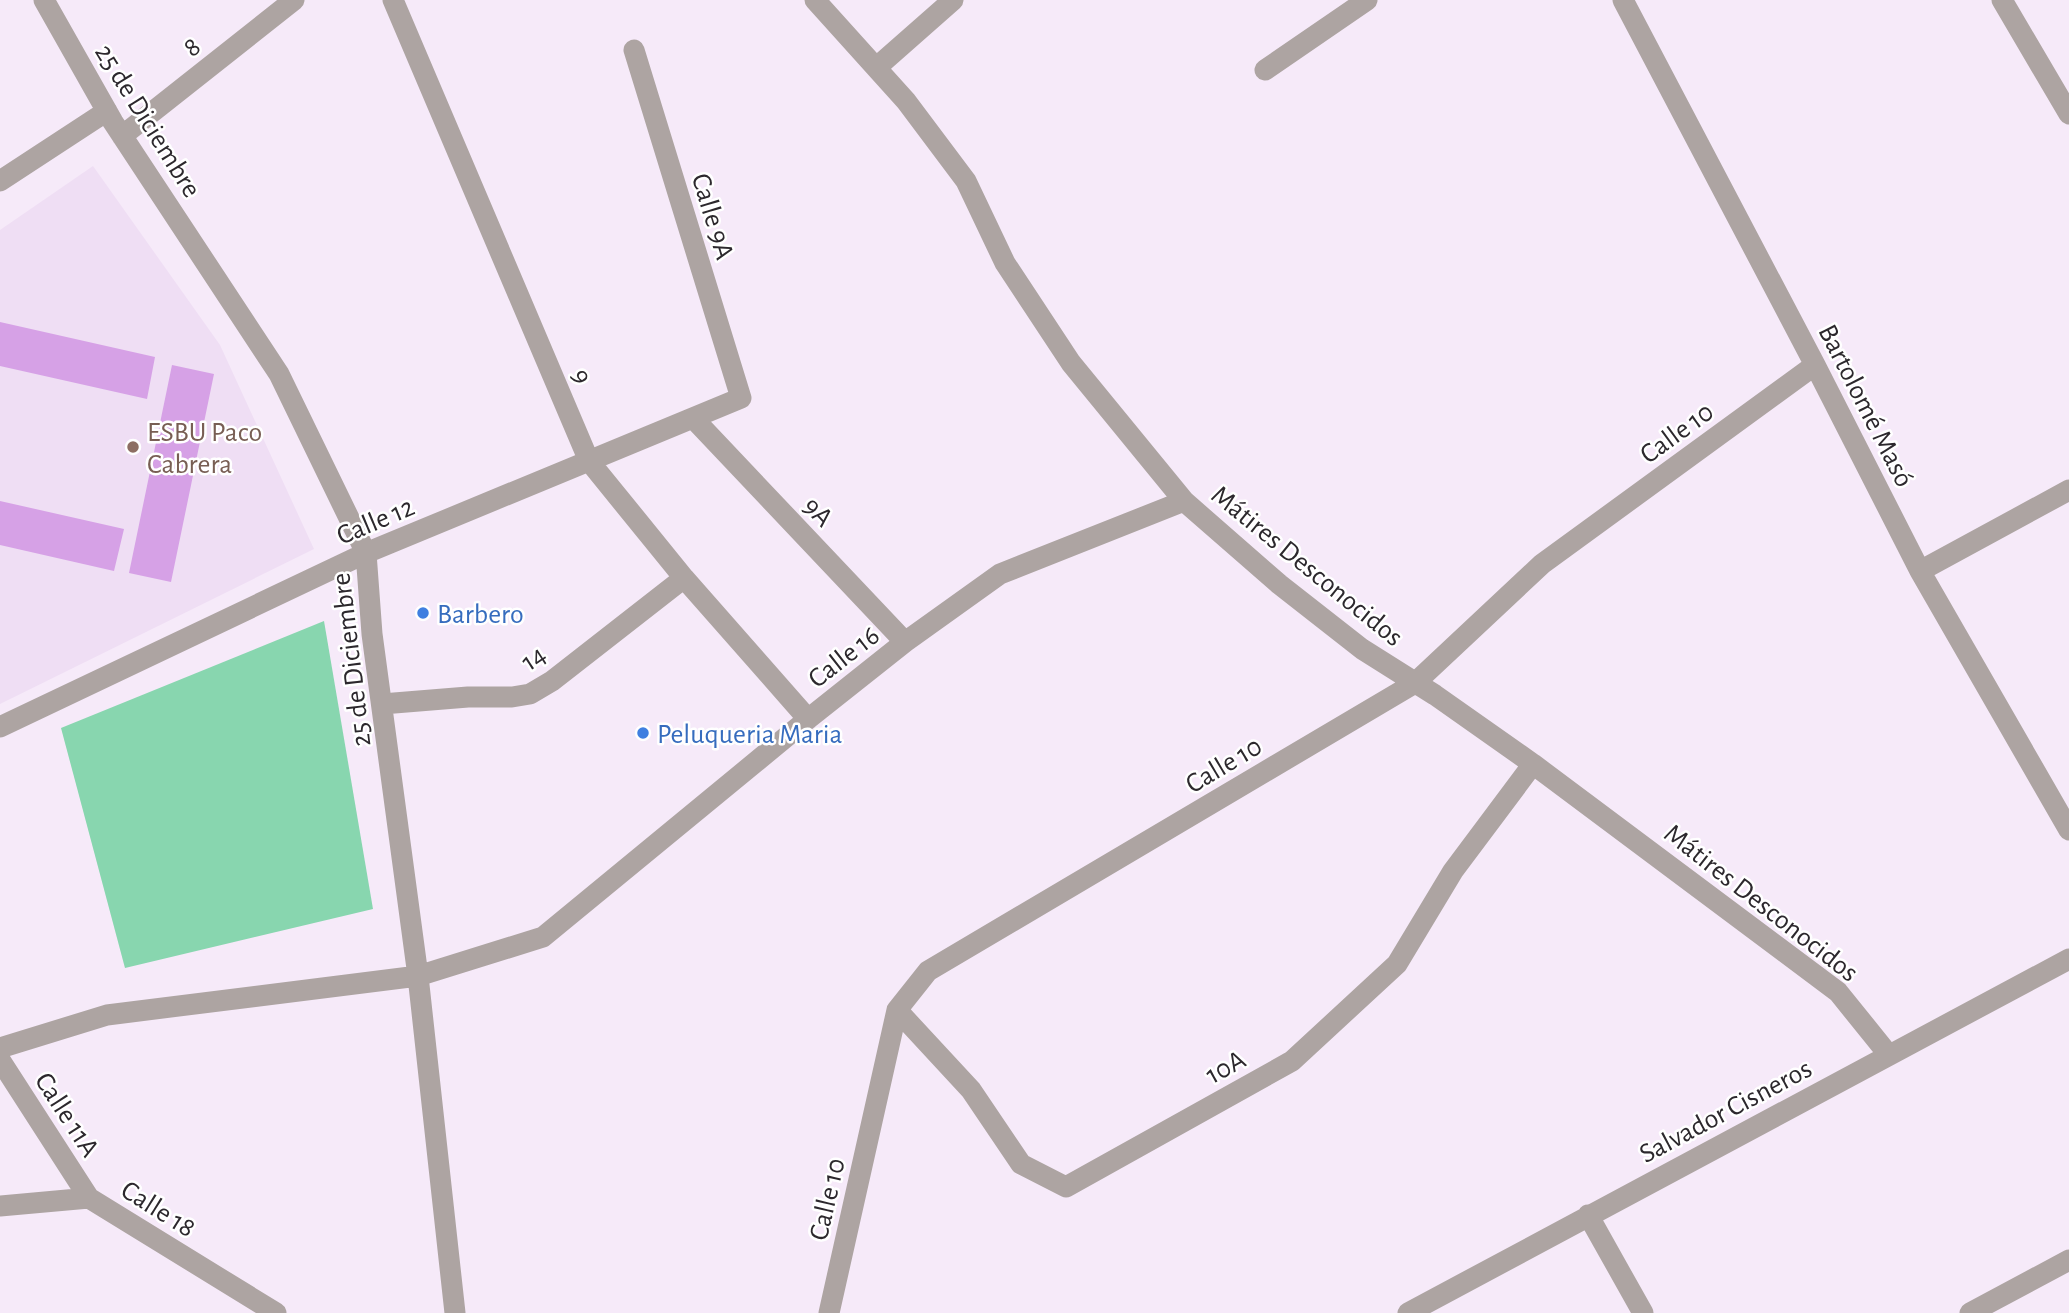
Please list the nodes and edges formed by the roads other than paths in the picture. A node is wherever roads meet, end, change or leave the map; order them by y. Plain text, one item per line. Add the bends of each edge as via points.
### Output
1 (44, 0) edge
2 (294, 0) edge
3 (393, 0) edge
4 (815, 0) edge
5 (953, 0) edge
6 (1367, 0) edge
7 (1623, 0) edge
8 (2002, 0) edge
9 (634, 50) dead end
10 (877, 67) junction
11 (1265, 70) dead end
12 (107, 111) junction
13 (2069, 114) edge
14 (122, 136) junction
15 (0, 181) edge
16 (1815, 365) junction
17 (741, 398) joint
18 (693, 418) junction
19 (589, 461) junction
20 (2069, 490) edge
21 (1184, 501) junction
22 (366, 553) junction
23 (1920, 571) junction
24 (684, 578) junction
25 (905, 642) junction
26 (1415, 682) junction
27 (382, 704) junction
28 (808, 719) junction
29 (0, 727) edge
30 (1533, 764) junction
31 (2069, 830) edge
32 (2069, 959) edge
33 (418, 976) junction
34 (897, 1010) junction
35 (0, 1048) edge
36 (1888, 1054) junction
37 (0, 1060) edge
38 (89, 1198) junction
39 (0, 1206) edge
40 (1588, 1215) junction
41 (2069, 1260) edge
42 (276, 1313) edge
43 (455, 1313) edge
44 (829, 1313) edge
45 (1408, 1313) edge
46 (1643, 1313) edge
47 (1970, 1313) edge

1 - 12 street, 25 de Diciembre
2 - 14 street, 8
3 - 19 street, 9
4 - 10 street, Mátires Desconocidos
5 - 10 street
6 - 11 street
7 - 16 street, Bartolomé Masó
8 - 13 street
9 - 17 street, Calle 9A
10 - 21 street, Mátires Desconocidos via 965,181 1005,263 1071,363
12 - 14 street, 25 de Diciembre
12 - 15 street
14 - 22 street, 25 de Diciembre via 279,374
16 - 23 street, Bartolomé Masó
16 - 26 street, Calle 10 via 1542,564
17 - 18 street, Calle 12
18 - 19 street, Calle 12
18 - 25 street, 9A
19 - 22 street, Calle 12
19 - 24 street, 9
20 - 23 street
21 - 25 street, Calle 16 via 1000,574
21 - 26 street, Mátires Desconocidos via 1279,584 1352,641
22 - 27 street, 25 de Diciembre
22 - 29 street, Calle 12
23 - 31 street, Bartolomé Masó
24 - 27 street, 14 via 530,694
24 - 28 street, 9
25 - 28 street, Calle 16
26 - 30 street, Mátires Desconocidos
26 - 34 street, Calle 10 via 928,971
27 - 33 street, 25 de Diciembre
28 - 33 street, Calle 16 via 543,937
30 - 34 street, 10A via 1453,871 1397,964 1303,1052 1066,1187 1021,1164 971,1090
30 - 36 street, Mátires Desconocidos via 1838,992
32 - 36 street, Salvador Cisneros
33 - 35 street, Calle 16 via 107,1015
33 - 43 street, 25 de Diciembre
34 - 44 street, Calle 10
36 - 40 street, Salvador Cisneros
37 - 38 street, Calle 11A
38 - 39 street, Calle 18
38 - 42 street, Calle 18
40 - 45 street, Salvador Cisneros
40 - 46 street
41 - 47 street

